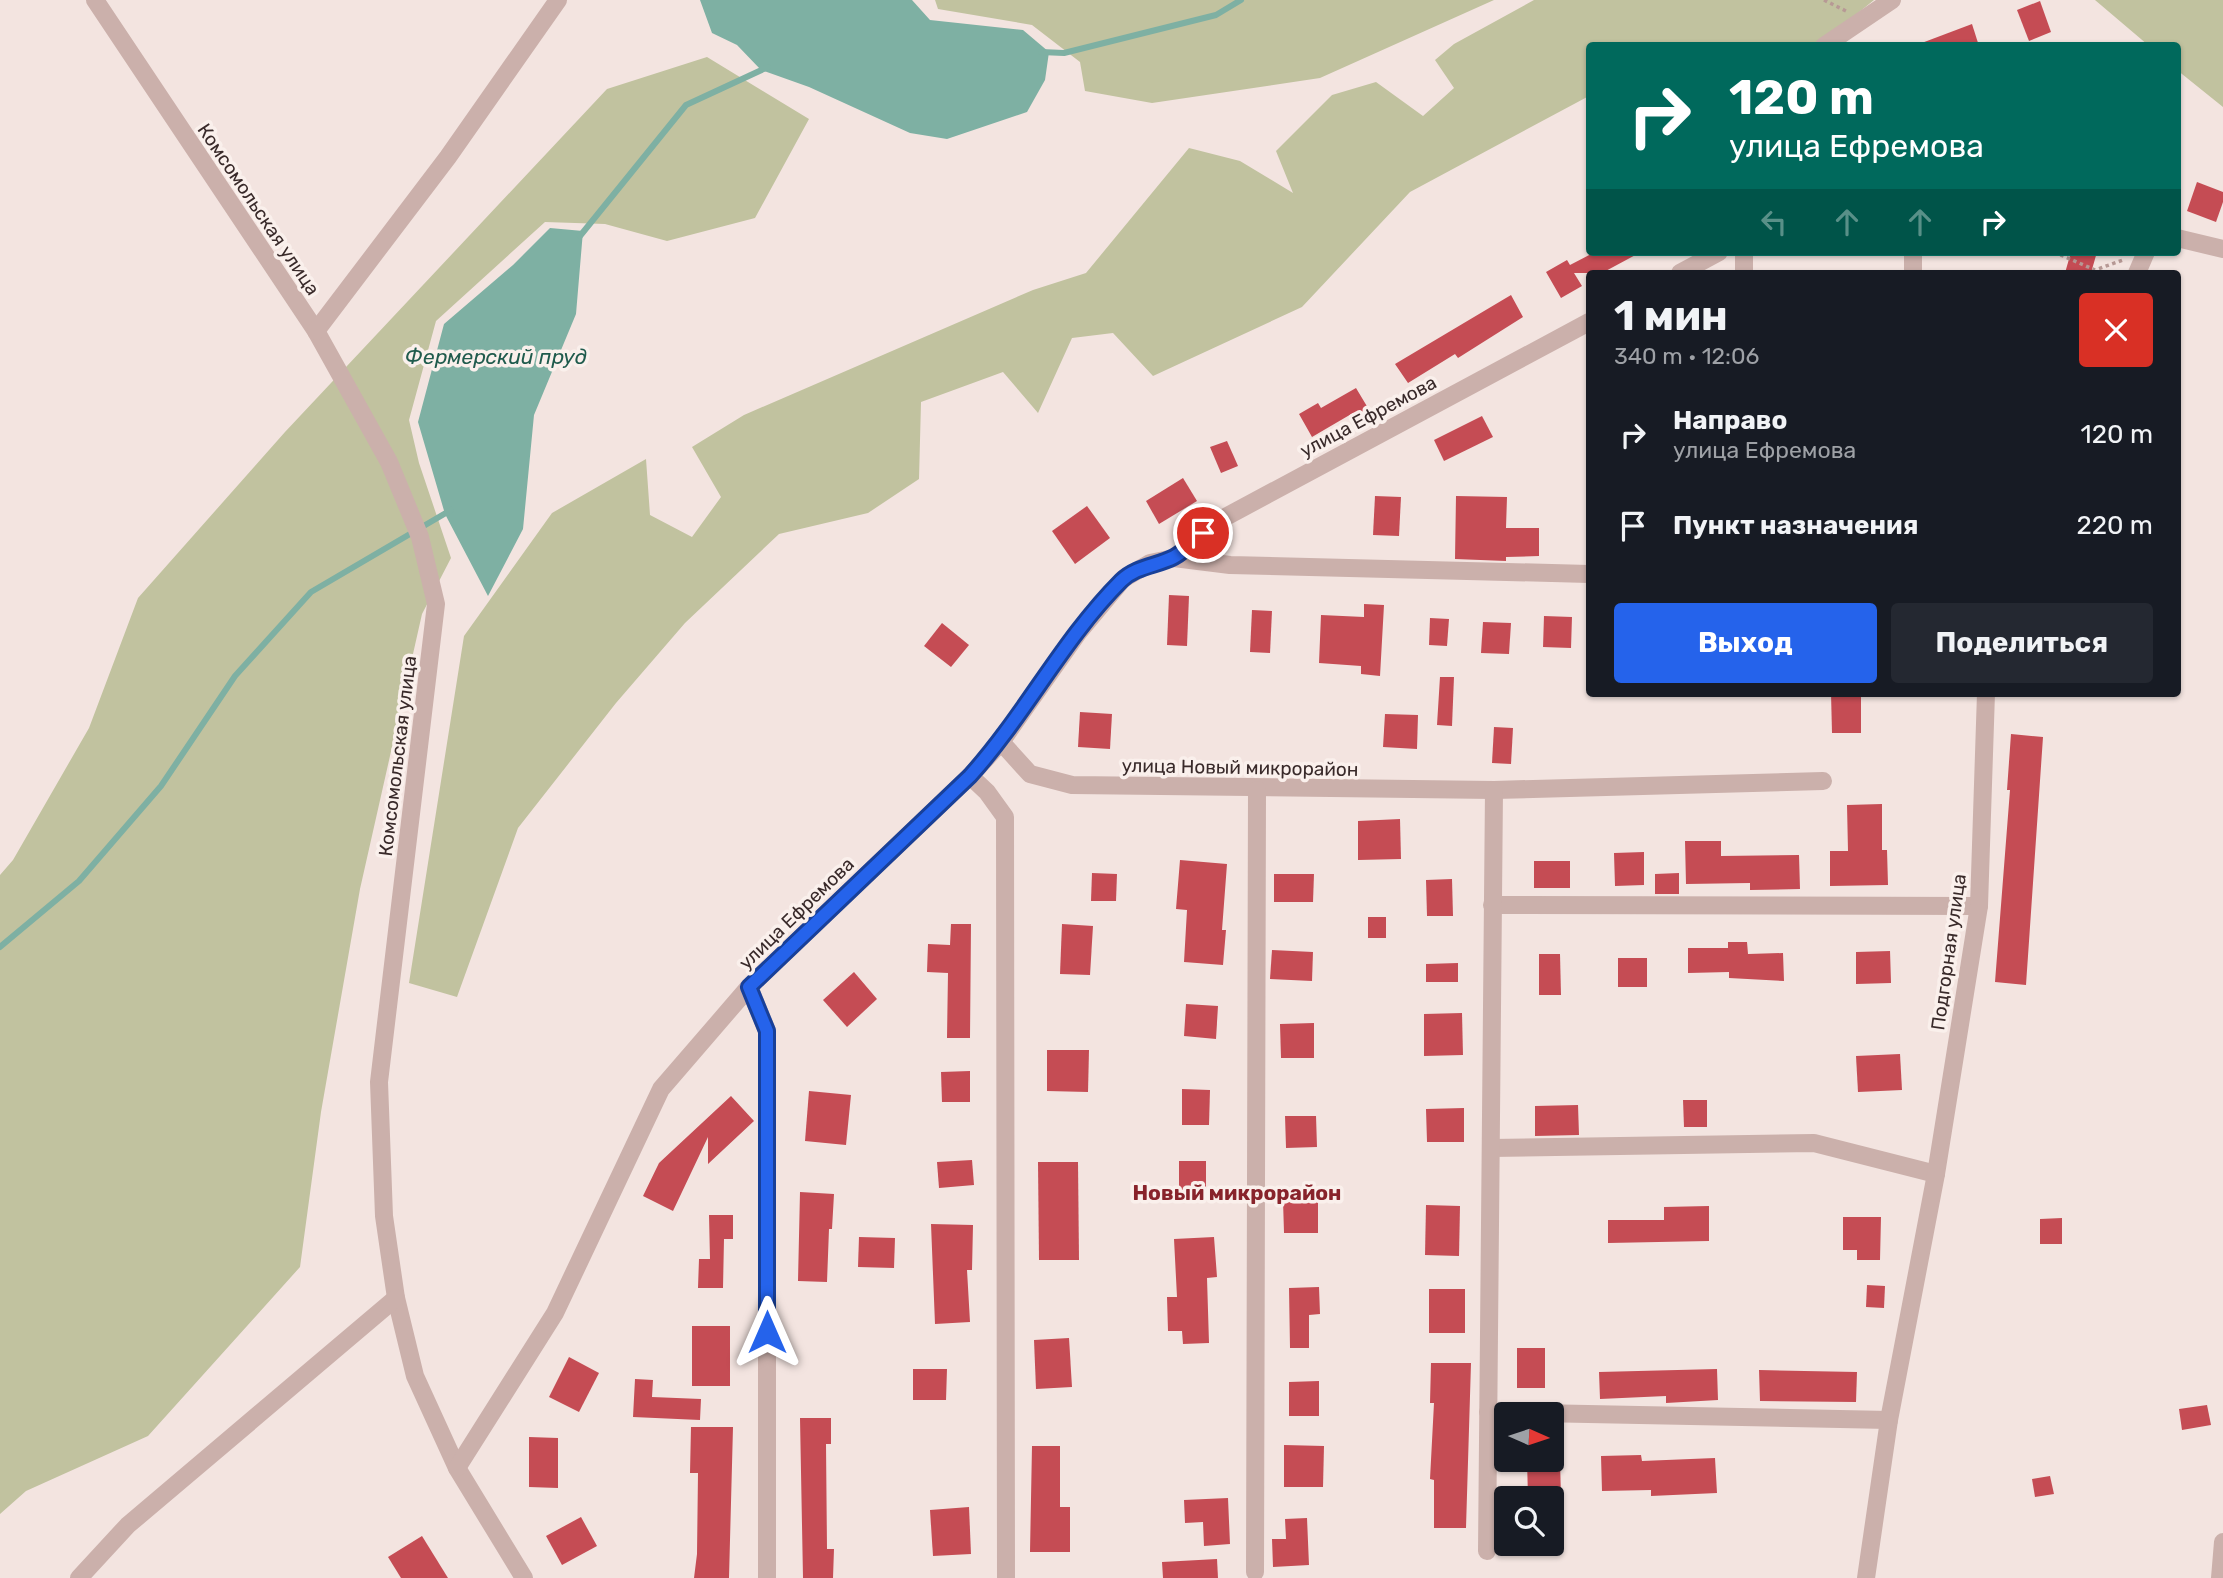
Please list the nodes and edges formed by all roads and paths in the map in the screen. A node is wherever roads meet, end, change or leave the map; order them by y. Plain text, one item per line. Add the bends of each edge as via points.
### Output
1 (95, 0) edge
2 (558, 0) edge
3 (1892, 0) edge
4 (1831, 42) edge
5 (2181, 239) edge
6 (2223, 248) edge
7 (1712, 256) edge
8 (2063, 256) edge
9 (2139, 261) edge
10 (1686, 270) edge
11 (2095, 270) edge
12 (2095, 270) edge
13 (1586, 324) edge
14 (316, 331) junction
15 (1174, 558) junction
16 (1586, 574) edge
17 (1986, 697) edge
18 (1001, 742) junction
19 (970, 776) junction
20 (1823, 781) dead end
21 (1257, 790) junction
22 (1494, 790) junction
23 (1492, 905) junction
24 (1979, 906) junction
25 (749, 987) junction
26 (1490, 1148) junction
27 (1936, 1174) junction
28 (396, 1298) junction
29 (1489, 1412) junction
30 (1889, 1420) junction
31 (457, 1468) junction
32 (2223, 1542) edge
33 (1488, 1551) dead end
34 (1255, 1572) dead end
35 (79, 1578) edge
36 (524, 1578) edge
37 (767, 1578) edge
38 (1006, 1578) edge
39 (1866, 1578) edge
40 (2220, 1578) edge

1 - 14 street, Комсомольская улица
2 - 14 street via 448,157
3 - 4 street
5 - 6 street
7 - 10 street
8 - 11 path
9 - 12 path
13 - 15 street, улица Ефремова via 1218,521
14 - 28 street, Комсомольская улица via 389,462 420,537 436,604 379,1082 384,1216
15 - 16 street, улица Ефремова via 1230,565
15 - 18 street, улица Ефремова via 1150,564 1123,579
17 - 24 street, Подгорная улица
18 - 19 street, улица Ефремова
18 - 21 street, улица Новый микрорайон via 1030,774 1072,785
19 - 25 street, улица Ефремова
19 - 38 street via 1005,817
20 - 22 street, улица Новый микрорайон
21 - 22 street, улица Новый микрорайон
21 - 34 street
22 - 23 street
23 - 24 street
23 - 26 street
24 - 27 street, Подгорная улица
25 - 31 street, улица Ефремова via 661,1089 555,1314
25 - 37 street via 767,1031
26 - 27 street via 1814,1143
26 - 29 street
27 - 30 street, Подгорная улица
28 - 31 street, Комсомольская улица via 415,1376
28 - 35 street via 128,1525
29 - 30 street
29 - 33 street
30 - 39 street, Подгорная улица
31 - 36 street, Комсомольская улица
32 - 40 street

